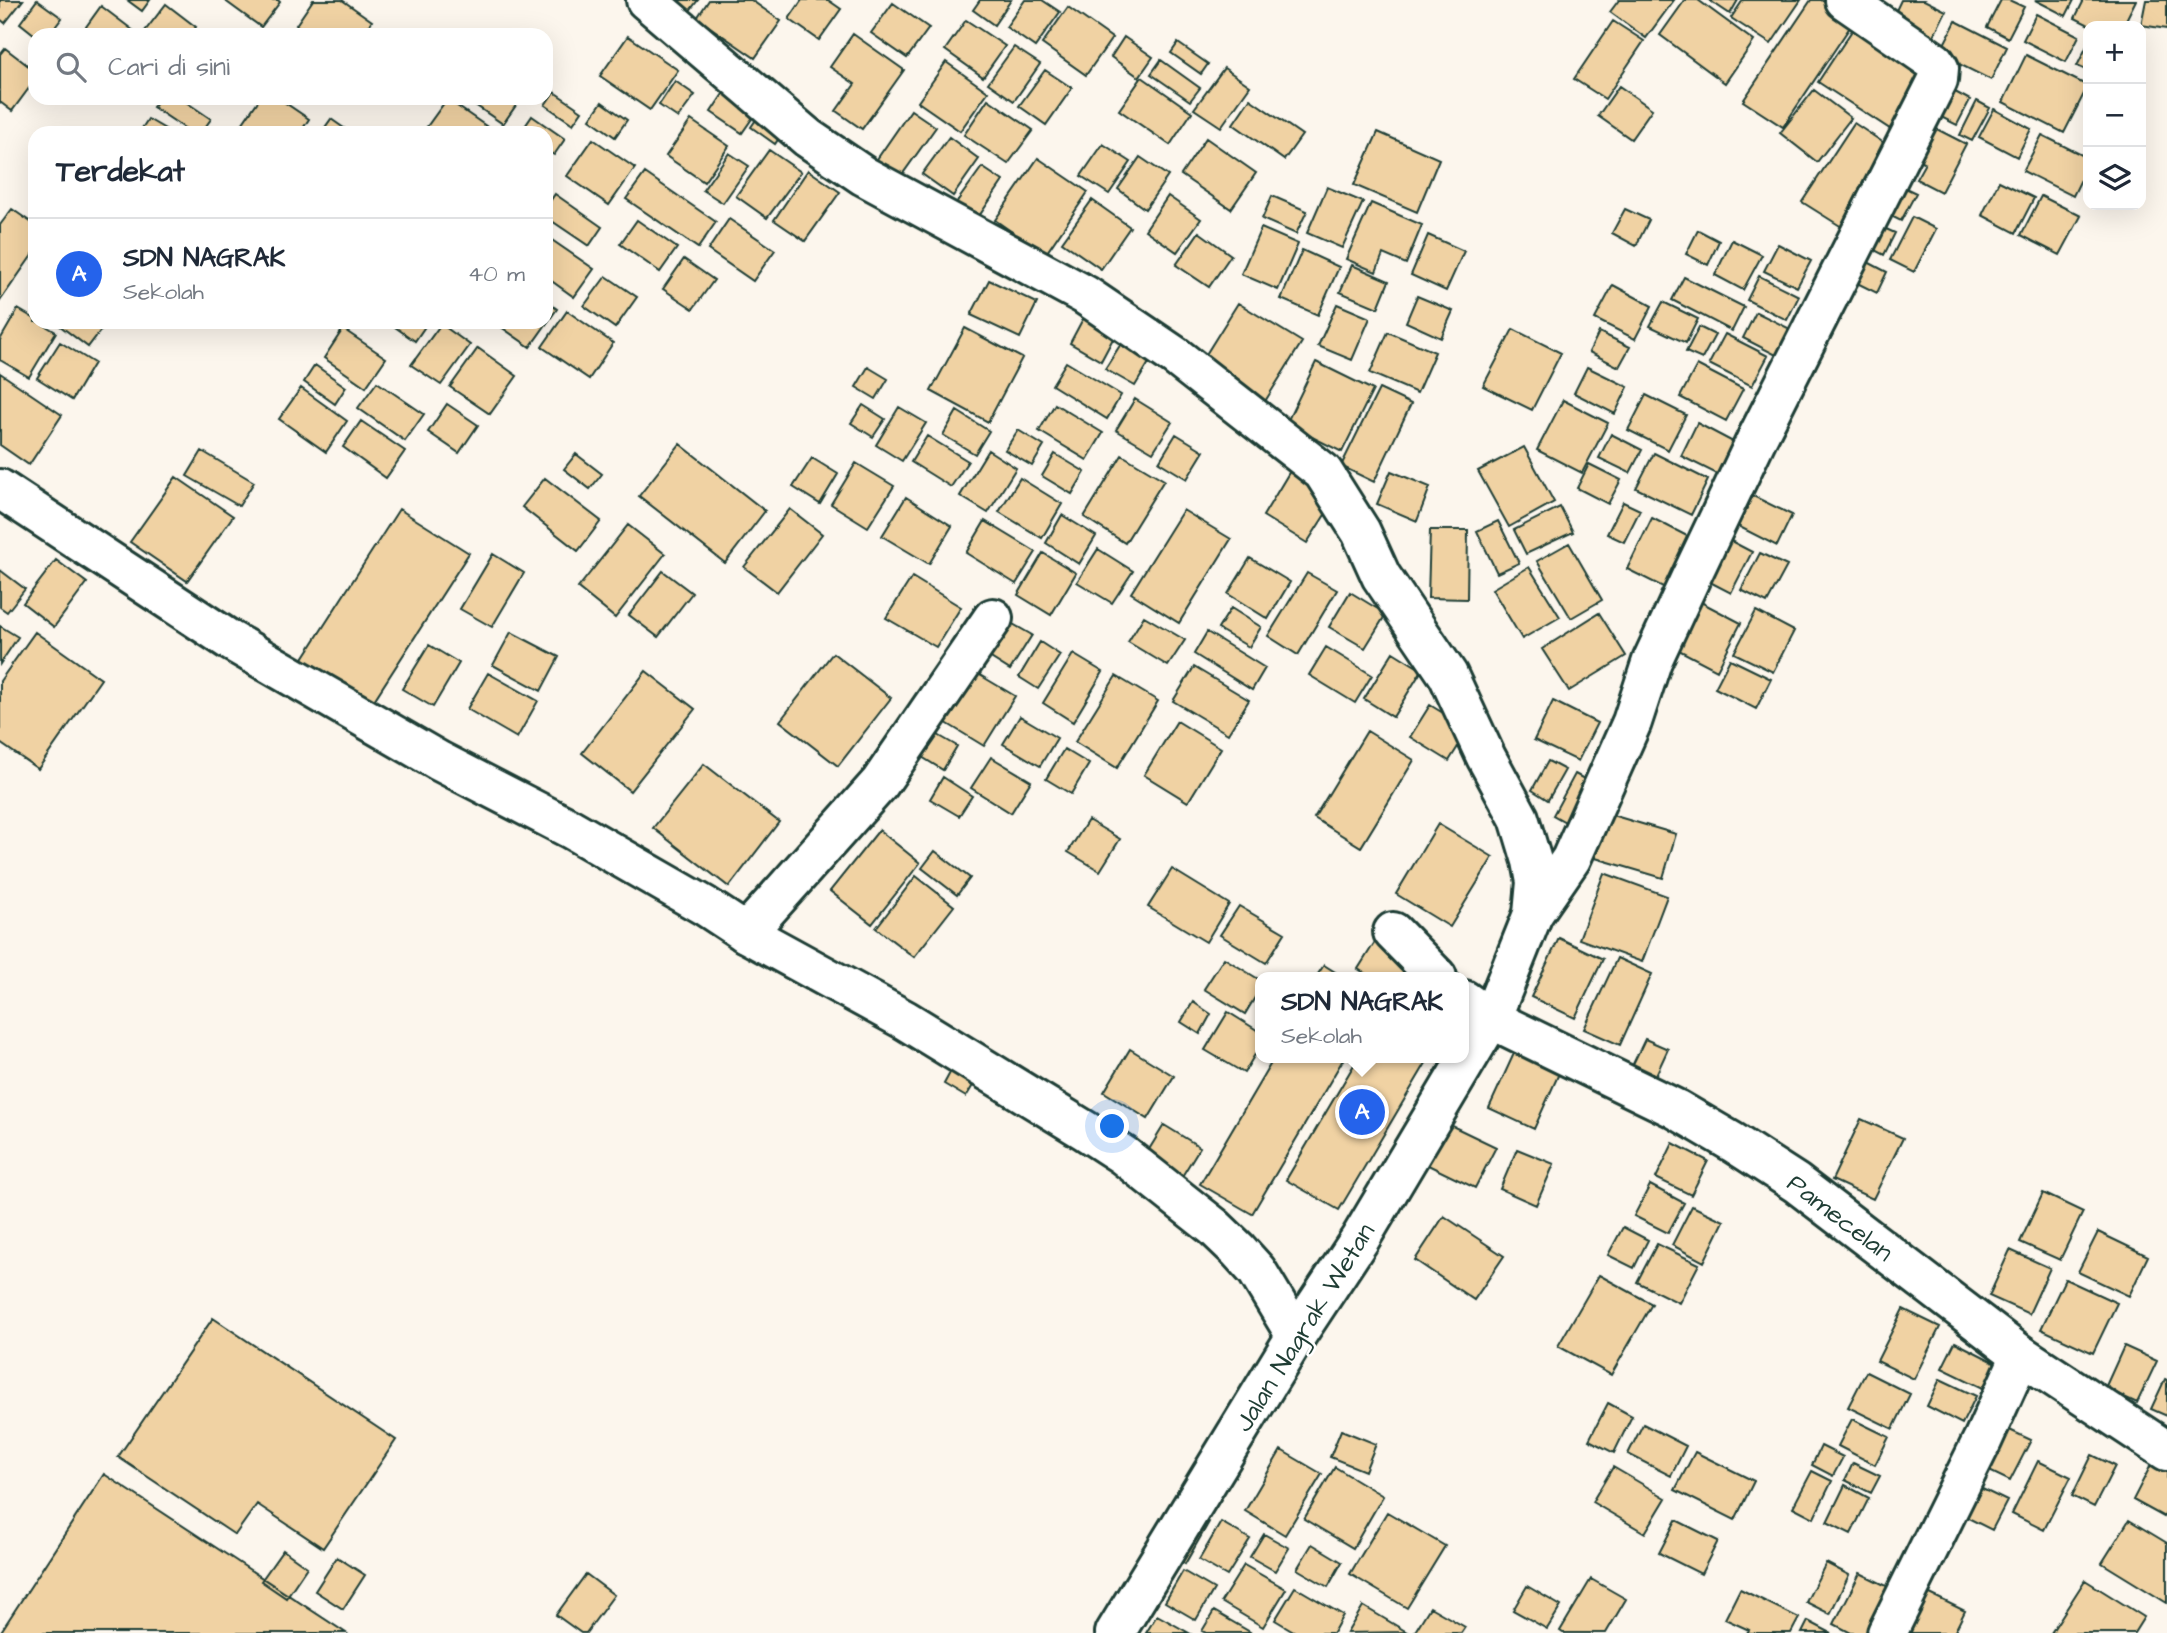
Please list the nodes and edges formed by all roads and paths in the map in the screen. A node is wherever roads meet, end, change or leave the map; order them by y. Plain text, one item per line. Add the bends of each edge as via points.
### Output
1 (646, 0) edge
2 (1844, 0) edge
3 (0, 489) edge
4 (993, 618) dead end
5 (1533, 914) junction
6 (1393, 932) dead end
7 (746, 933) junction
8 (1432, 972) edge
9 (1477, 1010) edge
10 (1469, 1026) edge
11 (1450, 1063) edge
12 (1296, 1336) junction
13 (2021, 1355) junction
14 (2167, 1451) edge
15 (1115, 1633) edge
16 (1887, 1633) edge

1 - 5 street via 808,138 864,176 1084,295 1175,356 1323,472 1361,532 1381,576 1448,675 1519,818 1536,882
2 - 5 street via 1935,62 1938,80 1691,577 1571,859
3 - 7 street via 231,641 439,761 570,829
4 - 7 street via 880,783
5 - 9 street, Jalan Nagrak Wetan
6 - 8 street
7 - 12 street via 905,1020 1123,1155 1238,1250 1257,1271
9 - 10 street, Jalan Nagrak Wetan
9 - 13 street, Pamecelan via 1676,1109 1734,1143 1796,1183
11 - 12 street, Jalan Nagrak Wetan via 1360,1239
12 - 15 street, Jalan Nagrak Wetan
13 - 14 street, Pamecelan
13 - 16 street

